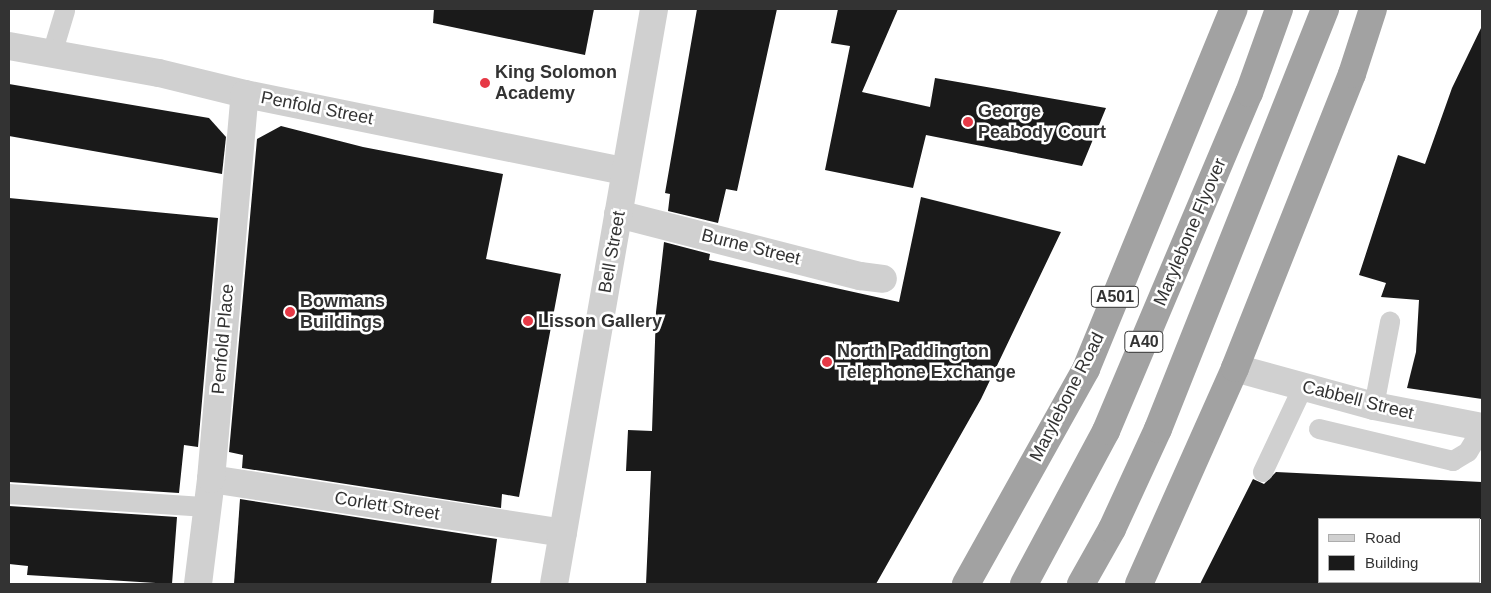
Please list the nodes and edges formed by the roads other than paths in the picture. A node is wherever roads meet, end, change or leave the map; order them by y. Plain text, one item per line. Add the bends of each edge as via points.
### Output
1 (654, 9) edge
2 (1234, 9) edge
3 (1279, 9) edge
4 (1325, 9) edge
5 (1373, 9) edge
6 (66, 10) dead end
7 (9, 46) edge
8 (52, 54) junction
9 (245, 94) junction
10 (625, 171) junction
11 (618, 214) junction
12 (883, 279) dead end
13 (1390, 322) dead end
14 (1235, 368) junction
15 (1303, 387) junction
16 (1374, 406) junction
17 (1482, 428) edge
18 (1319, 429) dead end
19 (1263, 472) dead end
20 (211, 480) junction
21 (9, 494) edge
22 (207, 507) junction
23 (563, 533) junction
24 (198, 584) edge
25 (554, 584) edge
26 (966, 584) edge
27 (1024, 584) edge
28 (1081, 584) edge
29 (1139, 584) edge

1 - 10 street, Bell Street
2 - 26 highway, Marylebone Road / A501 via 1086,368
3 - 27 highway, Marylebone Flyover / A40 via 1249,93 1106,431
4 - 28 highway, A40 via 1158,429 1112,529
5 - 14 highway via 1352,74
6 - 8 lane
7 - 8 street, Penfold Street
8 - 9 street, Penfold Street via 159,73
9 - 10 street, Penfold Street
9 - 20 street, Penfold Place
10 - 11 street, Bell Street
11 - 12 street, Burne Street via 860,276
11 - 23 street, Bell Street
13 - 16 lane
14 - 15 street, Cabbell Street
14 - 29 highway
15 - 16 street, Cabbell Street
15 - 19 lane
16 - 17 street, Cabbell Street
17 - 18 lane via 1468,452 1453,461
20 - 22 street, Penfold Place
20 - 23 street, Corlett Street
21 - 22 lane
22 - 24 street, Penfold Place
23 - 25 street, Bell Street

